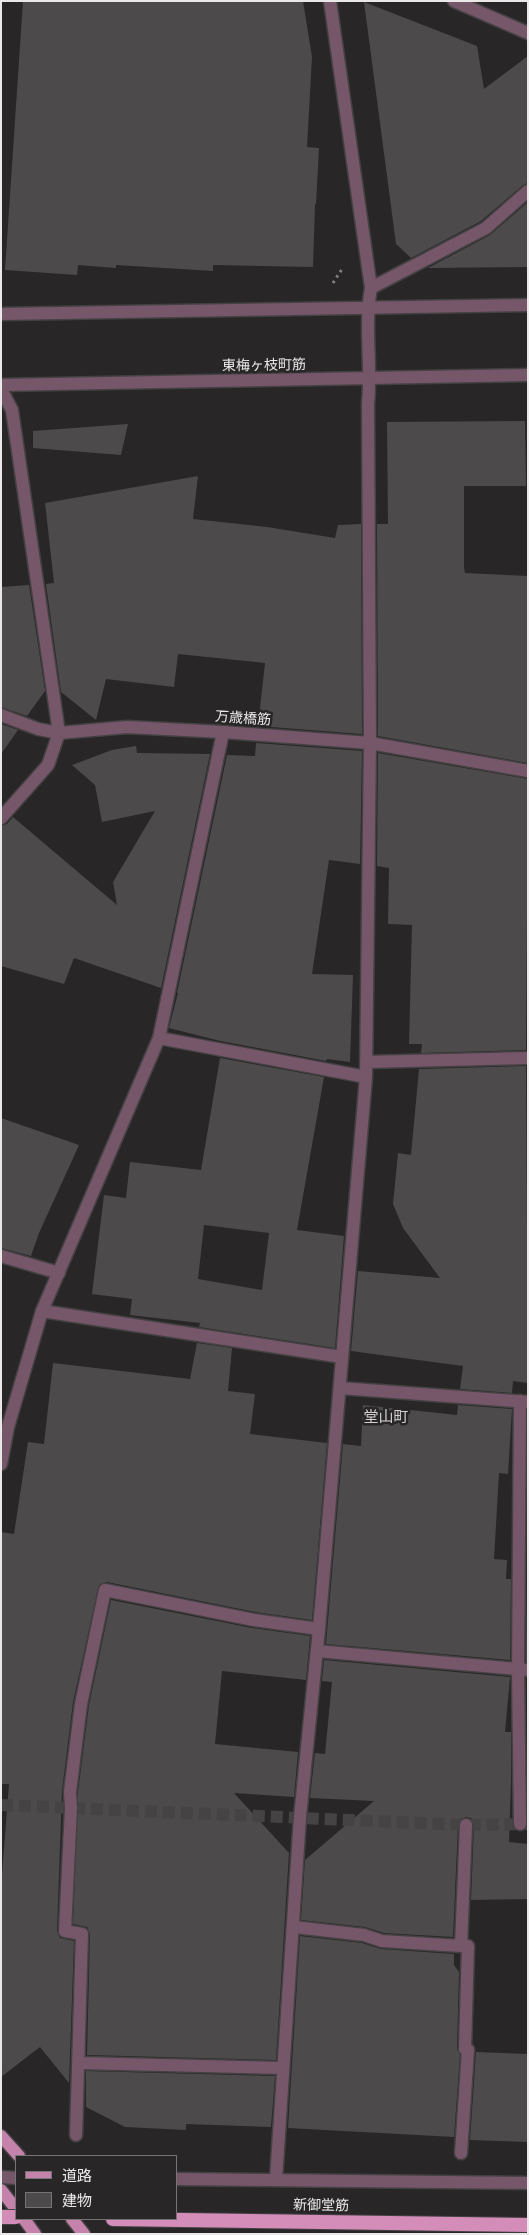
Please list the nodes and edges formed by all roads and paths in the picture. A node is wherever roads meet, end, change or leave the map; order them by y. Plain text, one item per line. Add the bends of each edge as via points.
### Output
1 (330, 1) edge
2 (454, 1) edge
3 (528, 33) edge
4 (528, 192) edge
5 (342, 260) dead end
6 (328, 285) dead end
7 (371, 288) junction
8 (528, 305) edge
9 (367, 308) junction
10 (1, 314) edge
11 (528, 375) edge
12 (371, 377) junction
13 (1, 385) edge
14 (1, 389) edge
15 (1, 715) edge
16 (59, 732) junction
17 (223, 732) junction
18 (370, 743) junction
19 (528, 771) edge
20 (1, 818) edge
21 (159, 1038) junction
22 (528, 1058) edge
23 (366, 1062) junction
24 (366, 1077) junction
25 (1, 1256) edge
26 (59, 1273) junction
27 (42, 1311) junction
28 (342, 1358) junction
29 (340, 1388) junction
30 (524, 1402) edge
31 (1, 1464) edge
32 (319, 1629) junction
33 (316, 1651) junction
34 (523, 1671) edge
35 (466, 1824) dead end
36 (520, 1824) dead end
37 (294, 1927) junction
38 (461, 1946) junction
39 (79, 2063) junction
40 (283, 2068) junction
41 (76, 2135) dead end
42 (1, 2136) edge
43 (461, 2153) dead end
44 (18, 2155) edge
45 (1, 2177) edge
46 (15, 2178) edge
47 (178, 2179) edge
48 (276, 2180) junction
49 (528, 2183) edge
50 (1, 2190) edge
51 (15, 2209) edge
52 (1, 2217) edge
53 (15, 2217) edge
54 (25, 2220) edge
55 (73, 2220) edge
56 (178, 2220) edge
57 (528, 2224) edge
58 (36, 2234) edge
59 (84, 2234) edge

1 - 7 street
2 - 3 street
4 - 7 street via 486,228
5 - 6 path via 340,275
7 - 9 street
8 - 9 street
9 - 10 street
9 - 12 street
11 - 12 street, 東梅ヶ枝町筋
12 - 13 street, 東梅ヶ枝町筋
12 - 18 street via 368,404
14 - 16 street via 12,410
15 - 16 street, 万歳橋筋 via 38,729
16 - 17 street, 万歳橋筋 via 127,727
16 - 20 street via 48,765
17 - 18 street, 万歳橋筋
17 - 21 street
18 - 19 street, 万歳橋筋
18 - 23 street
21 - 24 street
21 - 26 street
22 - 23 street
23 - 24 street
24 - 28 street
25 - 26 street
26 - 27 street
27 - 28 street
27 - 31 street via 8,1427
28 - 29 street
29 - 30 street
29 - 32 street
30 - 34 street
32 - 33 street
32 - 39 street via 254,1620 105,1590 82,1704 70,1792 65,1931 82,1934
33 - 34 street
33 - 37 street via 300,1817
34 - 36 street
35 - 38 street
37 - 38 street via 364,1935 382,1941
37 - 40 street
38 - 43 street via 468,1946 465,2049 468,2050
39 - 40 street
39 - 41 street
40 - 48 street
42 - 44 main road
45 - 46 street
47 - 48 street, 新御堂筋
48 - 49 street, 新御堂筋
50 - 51 main road
52 - 53 highway, bridge
54 - 58 main road
55 - 59 main road
56 - 57 highway, 新御堂筋

